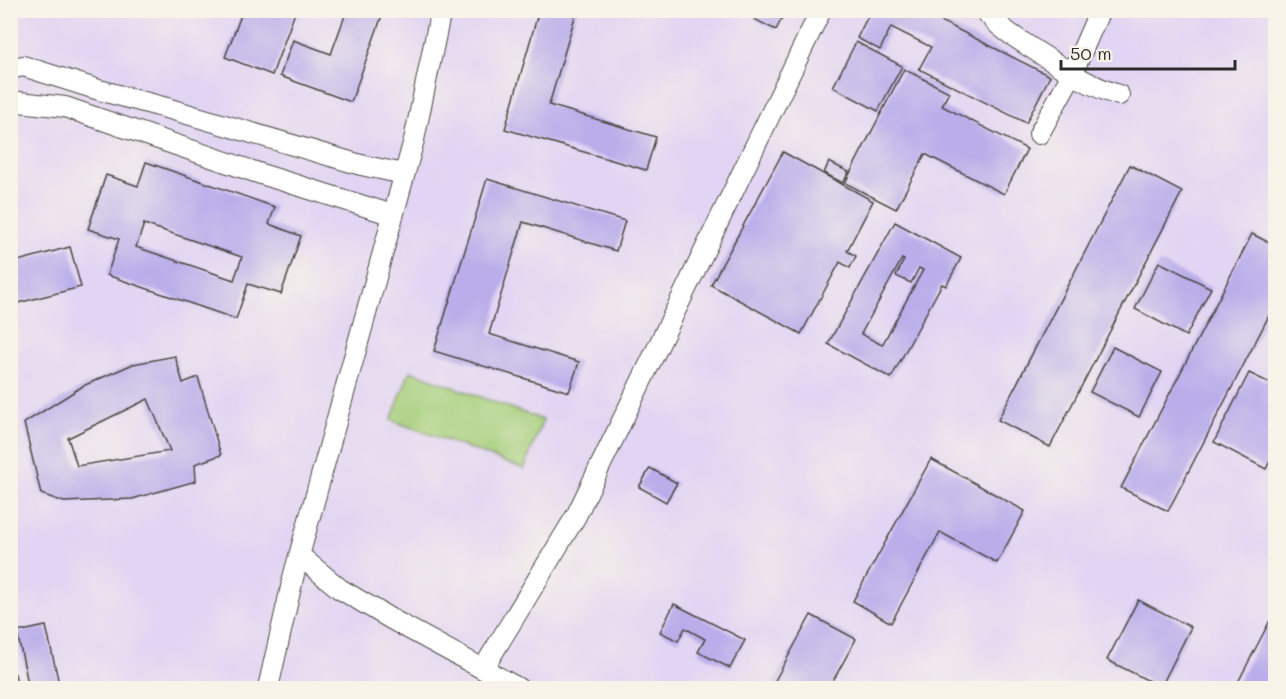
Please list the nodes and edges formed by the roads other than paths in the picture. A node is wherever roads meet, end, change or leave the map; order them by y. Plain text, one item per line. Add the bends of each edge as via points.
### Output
1 (441, 10) edge
2 (821, 10) edge
3 (985, 10) edge
4 (1100, 10) edge
5 (10, 69) edge
6 (1072, 74) junction
7 (1119, 95) dead end
8 (10, 101) edge
9 (170, 109) junction
10 (1039, 134) dead end
11 (159, 140) junction
12 (404, 174) junction
13 (393, 215) junction
14 (300, 556) junction
15 (483, 669) junction
16 (268, 688) edge
17 (518, 688) edge

1 - 12 street
2 - 15 street via 576,516
3 - 6 street via 995,24
4 - 6 street
5 - 9 street via 23,66
6 - 7 street
6 - 10 street
8 - 11 street via 65,106
9 - 11 street
9 - 12 street
11 - 13 street
12 - 13 street
13 - 14 street
14 - 15 street via 340,589
14 - 16 street
15 - 17 street

